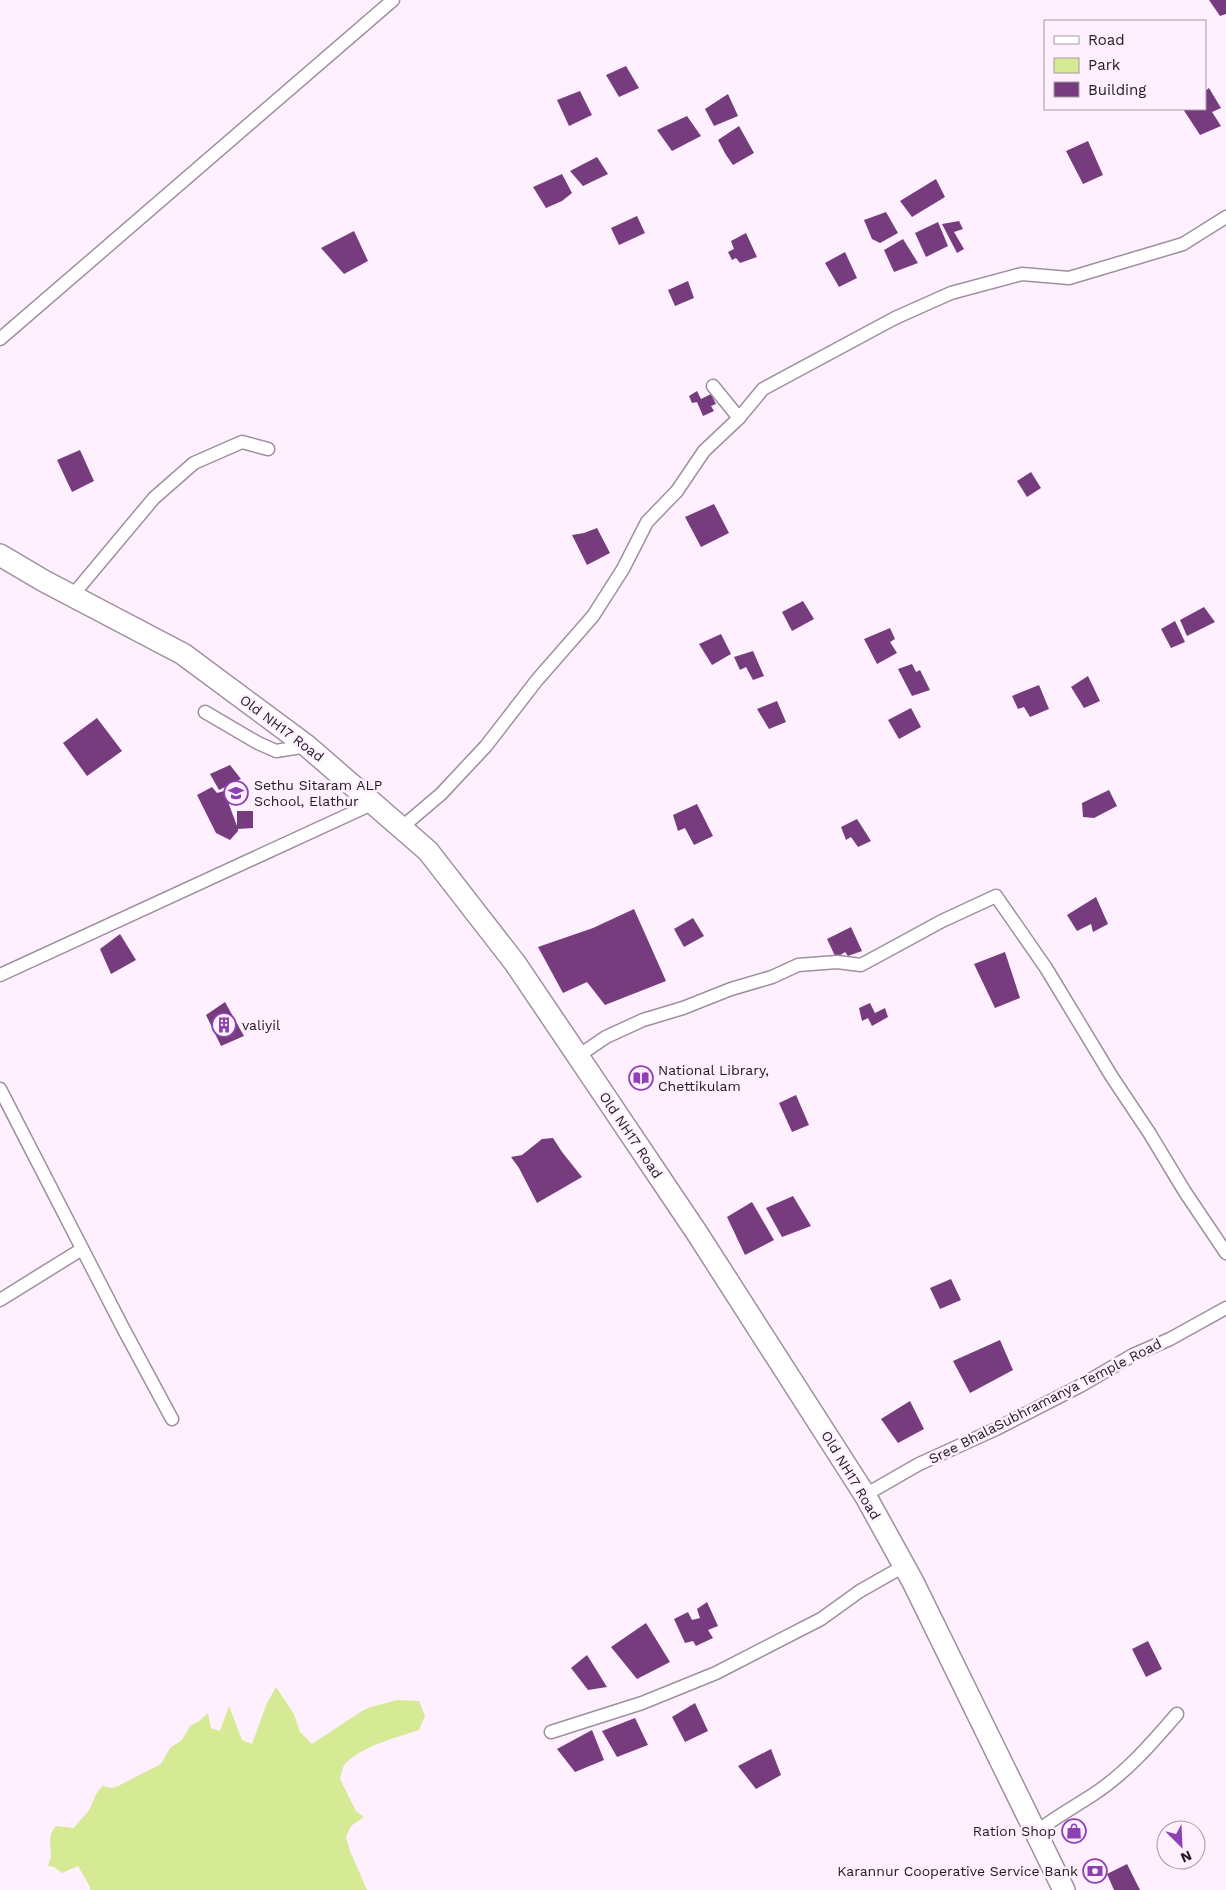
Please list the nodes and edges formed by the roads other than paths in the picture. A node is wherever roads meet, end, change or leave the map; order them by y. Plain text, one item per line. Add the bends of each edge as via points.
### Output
1 (394, 0) edge
2 (1226, 217) edge
3 (0, 339) edge
4 (713, 386) dead end
5 (739, 418) junction
6 (268, 449) dead end
7 (0, 555) edge
8 (72, 596) junction
9 (205, 712) dead end
10 (307, 746) junction
11 (374, 803) junction
12 (401, 828) junction
13 (0, 976) edge
14 (578, 1056) junction
15 (0, 1089) edge
16 (82, 1249) junction
17 (1226, 1253) edge
18 (0, 1300) edge
19 (1226, 1308) edge
20 (172, 1419) dead end
21 (865, 1495) junction
22 (904, 1566) junction
23 (1177, 1714) dead end
24 (551, 1732) dead end
25 (1036, 1832) junction
26 (1064, 1890) edge

1 - 3 street
2 - 5 street via 1183,244 1069,278 1022,274 951,293 895,318 763,389
4 - 5 street
5 - 12 street via 704,451 677,491 647,522 623,569 593,616 537,680 486,746 440,794
6 - 8 street via 242,442 194,463 154,498
7 - 8 main road, Old NH17 Road
8 - 10 main road, Old NH17 Road via 183,654
9 - 10 street via 276,751
10 - 11 main road, Old NH17 Road
11 - 12 main road, Old NH17 Road
11 - 13 street
12 - 14 main road, Old NH17 Road via 428,851 515,963
14 - 17 street via 606,1037 643,1020 772,977 798,965 837,962 861,965 996,896 1046,968
14 - 21 main road, Old NH17 Road via 697,1233
15 - 16 street
16 - 18 street
16 - 20 street
19 - 21 street, Sree BhalaSubhramanya Temple Road via 996,1429 919,1464
21 - 22 main road, Old NH17 Road
22 - 24 street via 860,1591 822,1619 716,1673 642,1703
22 - 25 main road, Old NH17 Road
23 - 25 street via 1120,1775
25 - 26 main road, Old NH17 Road

